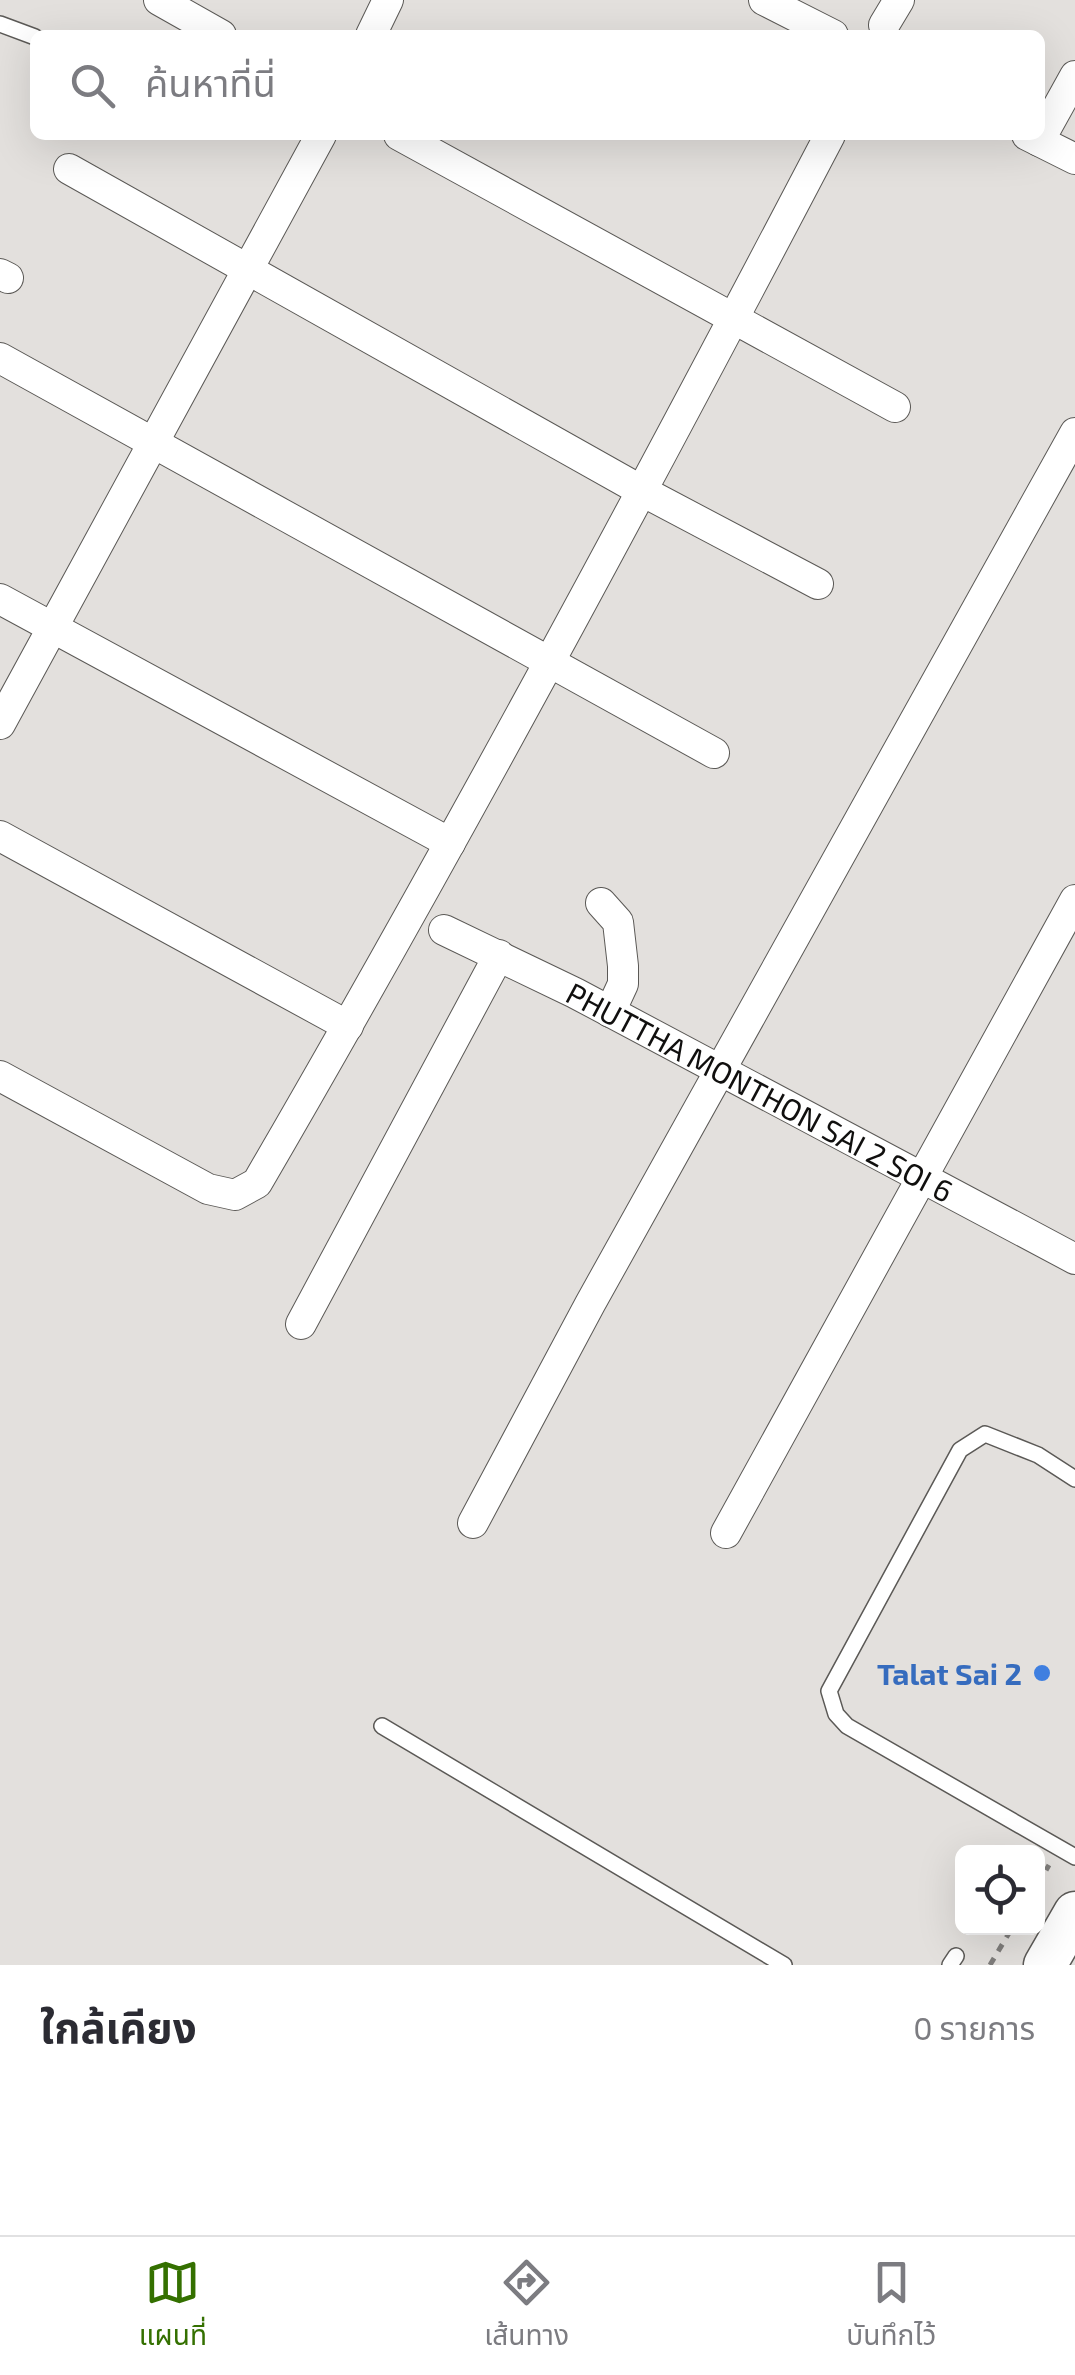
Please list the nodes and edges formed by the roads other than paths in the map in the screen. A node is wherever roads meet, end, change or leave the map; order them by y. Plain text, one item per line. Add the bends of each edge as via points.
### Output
1 (159, 0) edge
2 (388, 0) edge
3 (764, 0) edge
4 (0, 24) edge
5 (212, 30) edge
6 (373, 30) edge
7 (823, 30) edge
8 (30, 36) edge
9 (1075, 76) edge
10 (1045, 120) edge
11 (318, 140) edge
12 (409, 140) edge
13 (827, 140) edge
14 (1037, 140) edge
15 (1075, 159) edge
16 (69, 169) dead end
17 (247, 271) junction
18 (734, 318) junction
19 (0, 358) edge
20 (895, 407) dead end
21 (1075, 433) edge
22 (153, 442) junction
23 (642, 491) junction
24 (818, 584) dead end
25 (0, 599) edge
26 (52, 628) junction
27 (550, 661) junction
28 (0, 724) edge
29 (714, 753) dead end
30 (0, 836) edge
31 (450, 843) junction
32 (1075, 900) edge
33 (601, 903) dead end
34 (444, 930) dead end
35 (500, 955) junction
36 (610, 1012) junction
37 (348, 1026) junction
38 (720, 1073) junction
39 (0, 1076) edge
40 (922, 1178) junction
41 (1075, 1258) edge
42 (301, 1324) dead end
43 (1075, 1479) edge
44 (473, 1524) dead end
45 (726, 1533) dead end
46 (382, 1726) dead end
47 (1075, 1857) edge
48 (1075, 1913) edge
49 (784, 1965) edge
50 (1046, 1965) edge

1 - 5 street
2 - 6 street
3 - 7 street
4 - 8 lane
9 - 10 street
11 - 17 street
12 - 18 street
13 - 18 street
14 - 15 street
16 - 17 street
17 - 22 street
17 - 23 street
18 - 20 street
18 - 23 street
19 - 22 street
21 - 38 street
22 - 26 street
22 - 27 street
23 - 24 street
23 - 27 street
25 - 26 street
26 - 28 street
26 - 31 street
27 - 29 street
27 - 31 street
30 - 37 street
31 - 37 street
32 - 40 street
33 - 36 street via 618,922 623,966
34 - 35 street, PHUTTHA MONTHON SAI 2 SOI 6
35 - 36 street, PHUTTHA MONTHON SAI 2 SOI 6
35 - 42 street
36 - 38 street, PHUTTHA MONTHON SAI 2 SOI 6
37 - 39 street via 257,1183 235,1195 208,1190
38 - 40 street, PHUTTHA MONTHON SAI 2 SOI 6
38 - 44 street
40 - 41 street, PHUTTHA MONTHON SAI 2 SOI 6
40 - 45 street
43 - 47 lane via 985,1434 960,1450 829,1691 847,1726
46 - 49 lane
48 - 50 main road

